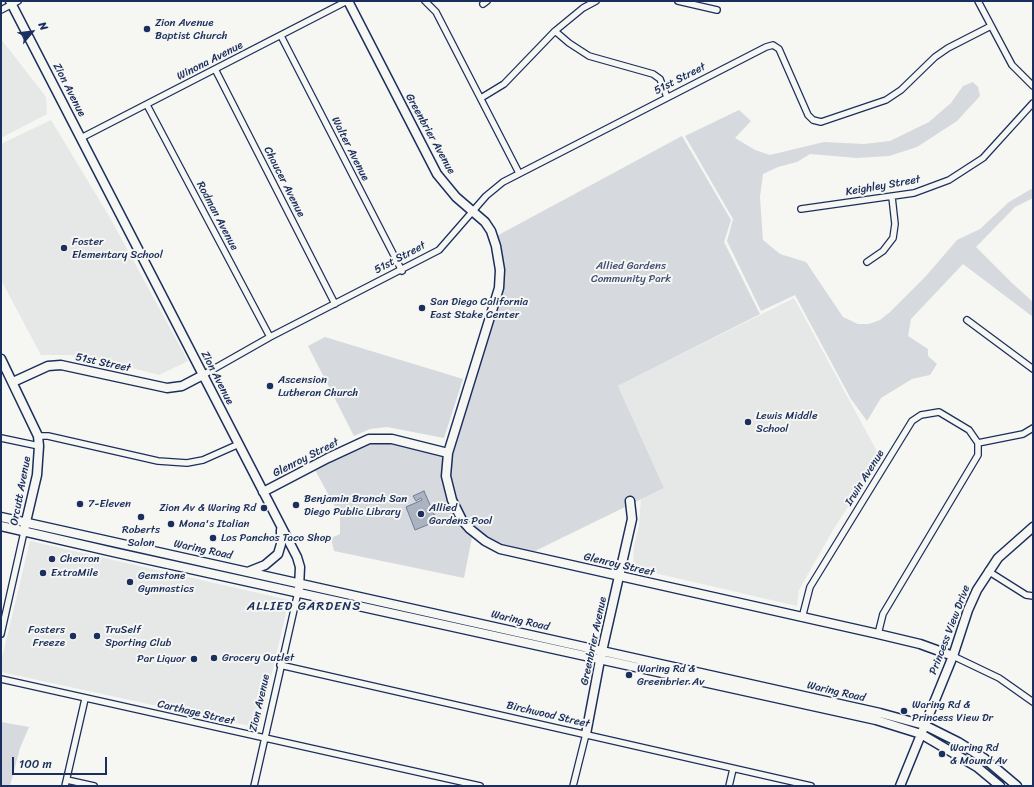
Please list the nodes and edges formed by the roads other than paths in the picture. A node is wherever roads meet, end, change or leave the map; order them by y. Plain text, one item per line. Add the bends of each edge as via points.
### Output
1 (347, 1) edge
2 (425, 1) edge
3 (596, 1) edge
4 (678, 1) edge
5 (978, 1) edge
6 (13, 2) edge
7 (1, 10) edge
8 (717, 10) dead end
9 (991, 26) junction
10 (556, 31) junction
11 (281, 36) junction
12 (215, 69) junction
13 (1033, 86) edge
14 (667, 97) junction
15 (481, 98) junction
16 (1033, 103) edge
17 (147, 105) junction
18 (82, 138) junction
19 (519, 173) junction
20 (892, 197) junction
21 (801, 209) dead end
22 (474, 211) junction
23 (867, 262) dead end
24 (402, 271) junction
25 (335, 304) junction
26 (967, 320) dead end
27 (270, 337) junction
28 (1, 359) edge
29 (1033, 369) edge
30 (203, 375) junction
31 (13, 382) junction
32 (1033, 428) edge
33 (38, 436) junction
34 (1, 438) edge
35 (978, 443) junction
36 (238, 444) junction
37 (39, 446) junction
38 (448, 453) junction
39 (263, 492) junction
40 (630, 501) dead end
41 (1, 516) edge
42 (26, 522) junction
43 (1, 526) edge
44 (1033, 527) edge
45 (281, 528) junction
46 (24, 532) junction
47 (988, 571) junction
48 (249, 572) junction
49 (619, 577) junction
50 (300, 583) junction
51 (298, 592) junction
52 (1033, 596) edge
53 (1, 604) edge
54 (7, 605) junction
55 (802, 618) junction
56 (1, 634) edge
57 (878, 634) junction
58 (602, 651) junction
59 (953, 656) junction
60 (600, 660) junction
61 (280, 665) junction
62 (1, 679) edge
63 (85, 699) junction
64 (1033, 702) edge
65 (924, 725) junction
66 (586, 734) junction
67 (921, 734) junction
68 (264, 738) junction
69 (733, 769) junction
70 (66, 783) edge
71 (94, 786) edge
72 (254, 786) edge
73 (480, 786) edge
74 (573, 786) edge
75 (729, 786) edge
76 (811, 786) edge
77 (900, 786) edge
78 (1000, 786) edge
79 (1017, 786) edge

1 - 11 street, Winona Avenue
1 - 22 main road, Greenbrier Avenue via 437,174 456,197
2 - 15 street via 436,12
3 - 10 street via 583,8
4 - 8 street
5 - 9 street
6 - 7 street
6 - 18 main road, Zion Avenue
9 - 13 street via 1012,64
9 - 14 street, 51st Street via 935,57 901,90 886,100 821,122 813,120 808,115 780,49 773,45
10 - 14 street via 589,56 652,74 660,79
10 - 15 street via 504,84
11 - 12 street, Winona Avenue
11 - 24 street, Walter Avenue
12 - 17 street, Winona Avenue
12 - 25 street, Chaucer Avenue
14 - 19 street, 51st Street
15 - 19 street
16 - 20 street, Keighley Street via 984,158 968,169 926,189
17 - 18 street, Winona Avenue
17 - 27 street, Rodman Avenue
18 - 30 main road, Zion Avenue
19 - 22 street, 51st Street via 486,196
20 - 21 street, Keighley Street
20 - 23 street via 895,224 892,238 883,251
22 - 24 street, 51st Street via 439,250
22 - 38 main road, Greenbrier Avenue via 491,231 500,270 499,288
24 - 25 street, 51st Street
25 - 27 street, 51st Street
26 - 29 street
27 - 30 street, 51st Street
28 - 31 main road, Orcutt Avenue
30 - 31 main road, 51st Street via 182,386 167,388 61,365 48,366
30 - 36 main road, Zion Avenue
31 - 33 main road, Orcutt Avenue
32 - 35 street via 1023,434
33 - 36 street via 48,436 158,462 187,463 203,460
33 - 37 main road, Orcutt Avenue
34 - 37 street
35 - 55 street, Irwin Avenue via 969,430 939,412 920,415 912,421 810,587
35 - 57 street via 975,463 883,614
36 - 39 main road, Zion Avenue
37 - 42 main road, Orcutt Avenue via 37,474
38 - 39 main road, Glenroy Street via 392,439 369,439
38 - 49 main road, Glenroy Street via 446,476 452,500 462,520 485,541 500,549
39 - 45 main road, Zion Avenue
40 - 49 main road, Greenbrier Avenue via 632,519
41 - 42 main road, Waring Road
42 - 46 main road, Orcutt Avenue
42 - 48 main road, Waring Road
43 - 46 main road, Waring Road
44 - 47 main road, Princess View Drive
45 - 48 main road via 282,541 278,554 265,565
45 - 50 main road, Zion Avenue via 300,567
46 - 51 main road, Waring Road
46 - 54 street, Orcutt Avenue
47 - 52 street via 1026,595
47 - 59 main road, Princess View Drive via 976,590
48 - 50 main road, Waring Road
49 - 55 main road, Glenroy Street
49 - 58 main road, Greenbrier Avenue
50 - 51 main road, Zion Avenue
50 - 58 main road, Waring Road
51 - 60 main road, Waring Road
51 - 61 street, Zion Avenue
53 - 54 street
54 - 56 street, Orcutt Avenue
55 - 57 main road, Glenroy Street
57 - 59 main road, Glenroy Street via 920,644
58 - 60 main road, Greenbrier Avenue
58 - 65 main road, Waring Road
59 - 64 street, Glenroy Street via 999,678
59 - 65 main road, Princess View Drive
60 - 66 main road, Greenbrier Avenue
60 - 67 main road, Waring Road via 876,720
61 - 66 street, Birchwood Street
61 - 68 street, Zion Avenue
62 - 63 street, Carthage Street
63 - 68 street, Carthage Street
63 - 70 street
65 - 67 main road, Princess View Drive
65 - 79 main road, Waring Road via 985,759
66 - 69 street, Birchwood Street
66 - 74 street, Greenbrier Avenue
67 - 77 main road, Princess View Drive
67 - 78 main road, Waring Road via 977,767
68 - 72 street, Zion Avenue
68 - 73 street, Carthage Street
69 - 75 street
69 - 76 street, Birchwood Street
70 - 71 street

